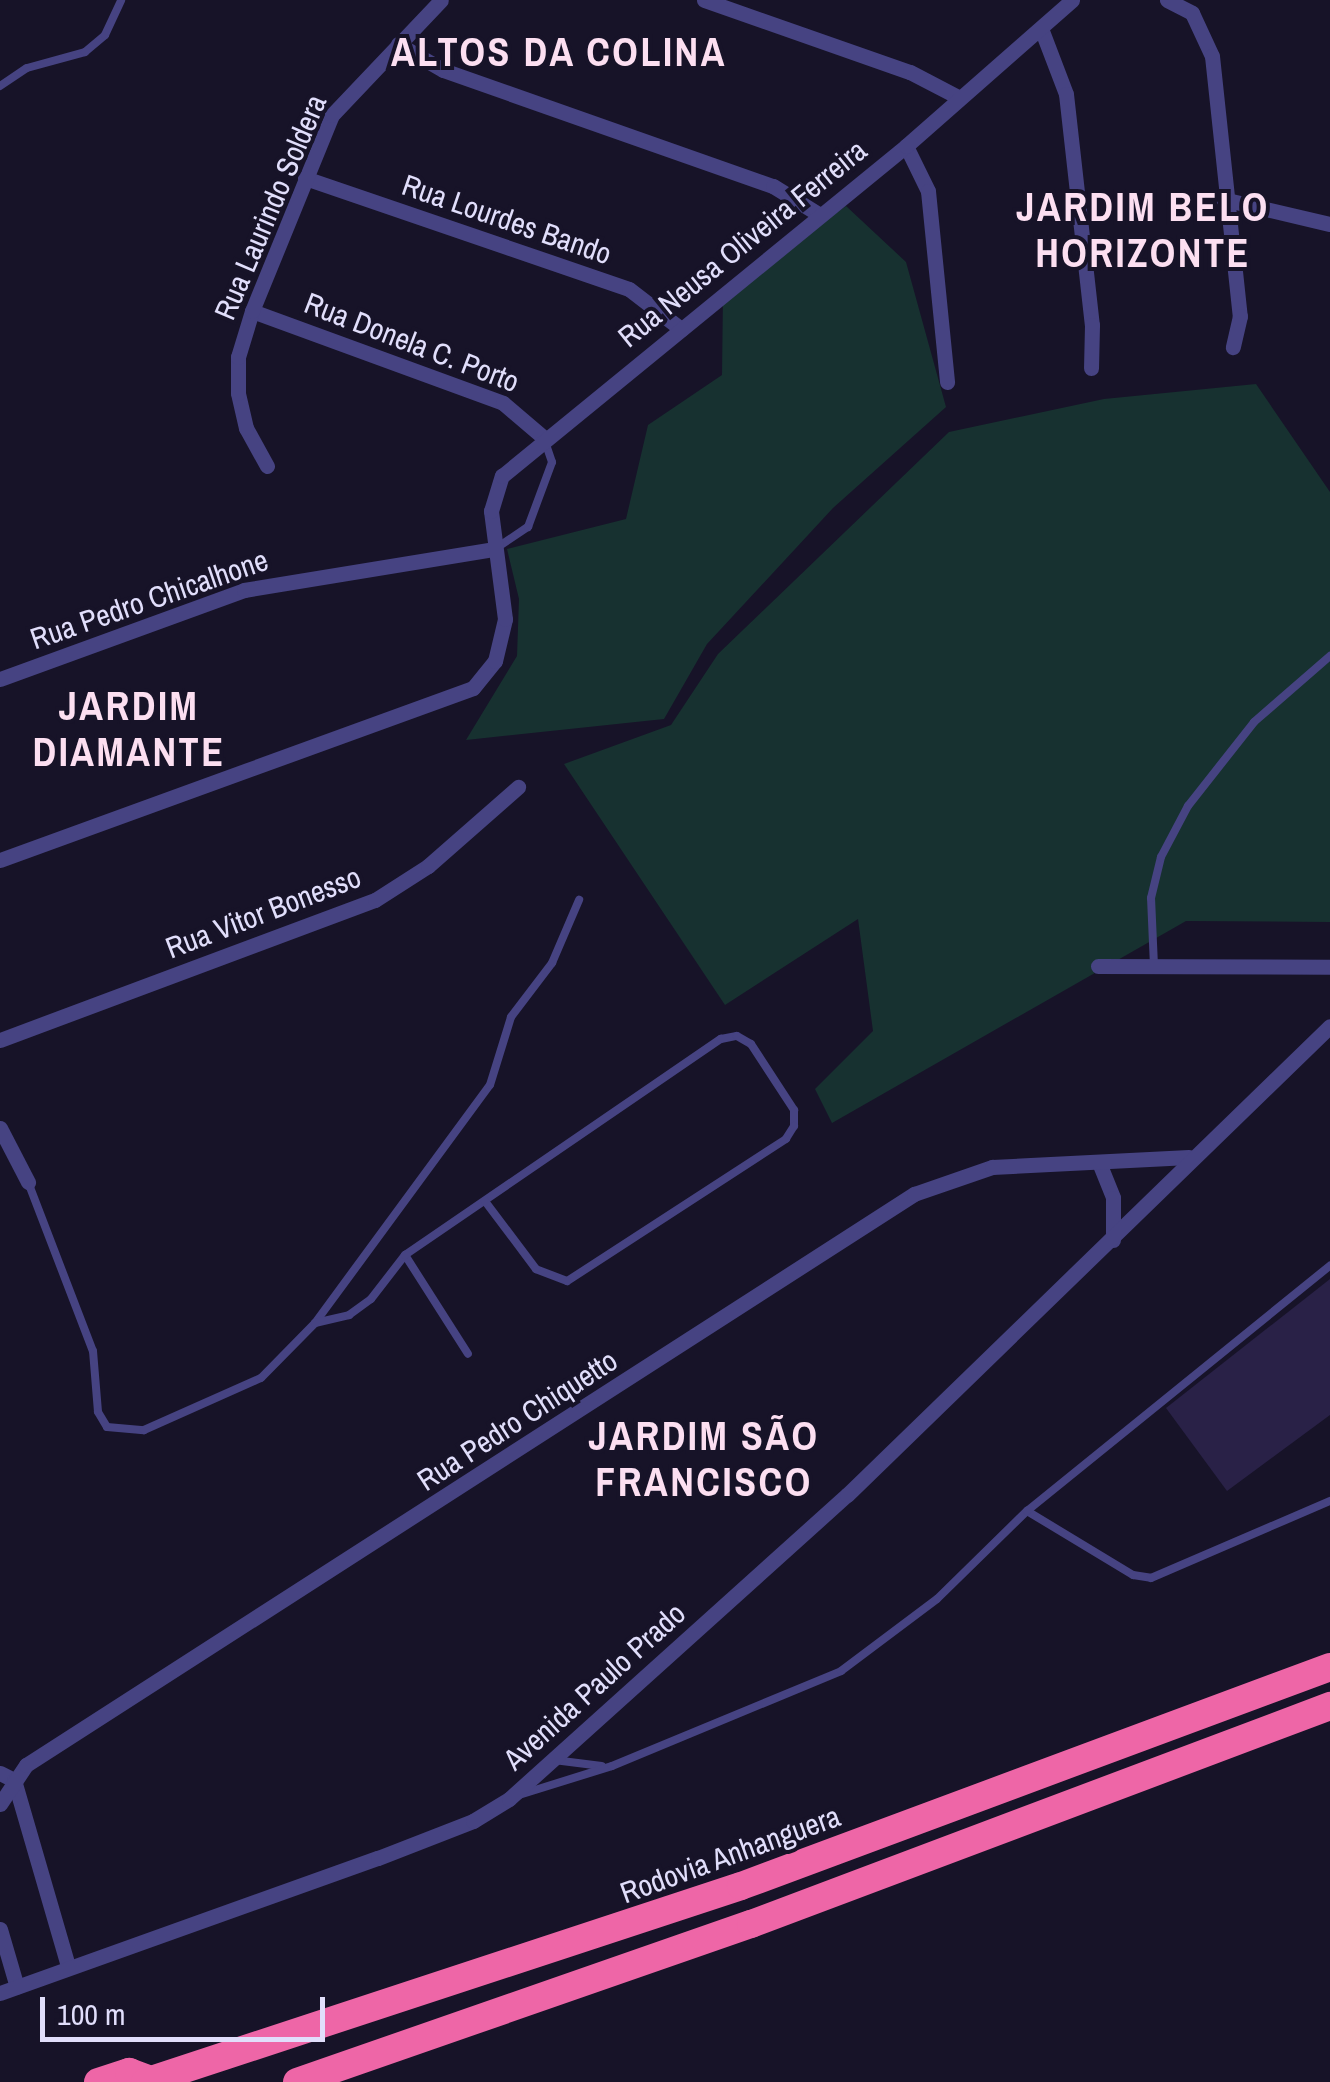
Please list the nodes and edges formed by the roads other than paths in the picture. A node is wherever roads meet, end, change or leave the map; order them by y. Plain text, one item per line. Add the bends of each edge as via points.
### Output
1 (121, 0) edge
2 (441, 0) edge
3 (704, 0) edge
4 (1072, 0) edge
5 (1167, 0) edge
6 (1042, 31) junction
7 (398, 44) junction
8 (0, 86) edge
9 (960, 98) junction
10 (906, 146) junction
11 (305, 178) junction
12 (1223, 198) junction
13 (820, 215) junction
14 (1330, 224) edge
15 (252, 311) junction
16 (681, 329) junction
17 (1234, 346) dead end
18 (1091, 368) dead end
19 (946, 382) dead end
20 (544, 437) junction
21 (268, 466) dead end
22 (495, 549) junction
23 (1330, 656) edge
24 (1, 677) edge
25 (518, 787) dead end
26 (0, 860) edge
27 (579, 900) dead end
28 (1098, 966) dead end
29 (1154, 966) junction
30 (1330, 967) edge
31 (1330, 1026) edge
32 (0, 1040) edge
33 (0, 1128) edge
34 (1190, 1158) junction
35 (1148, 1161) junction
36 (1100, 1165) junction
37 (28, 1182) joint
38 (1155, 1198) junction
39 (485, 1201) junction
40 (1113, 1240) junction
41 (405, 1255) junction
42 (1330, 1266) edge
43 (315, 1323) junction
44 (468, 1354) dead end
45 (1330, 1501) edge
46 (1027, 1511) junction
47 (1330, 1667) edge
48 (1330, 1706) edge
49 (554, 1760) junction
50 (612, 1766) junction
51 (7, 1776) edge
52 (509, 1799) junction
53 (0, 1804) edge
54 (0, 1929) edge
55 (68, 1966) junction
56 (17, 1987) junction
57 (0, 1993) edge
58 (148, 2081) edge
59 (98, 2082) edge
60 (297, 2082) edge

1 - 8 lane via 106,35 86,52 27,68
2 - 7 street, Rua Laurindo Soldera
3 - 9 street via 910,72
4 - 6 street, Rua Neusa Oliveira Ferreira
5 - 12 street via 1200,24 1212,56
6 - 9 street, Rua Neusa Oliveira Ferreira
6 - 18 street via 1066,94
7 - 11 street, Rua Laurindo Soldera via 339,105
7 - 13 street via 442,70 773,186
9 - 10 street, Rua Neusa Oliveira Ferreira
10 - 13 street, Rua Neusa Oliveira Ferreira
10 - 19 street via 928,191
11 - 15 street, Rua Laurindo Soldera
11 - 16 street, Rua Lourdes Bando via 629,289
12 - 14 street
12 - 17 street via 1240,316
13 - 16 street, Rua Neusa Oliveira Ferreira
15 - 20 street, Rua Donela C. Porto via 503,403
15 - 21 street, Rua Laurindo Soldera via 236,378 246,428
16 - 20 street, Rua Neusa Oliveira Ferreira
20 - 22 street, Rua Neusa Oliveira Ferreira via 492,492
20 - 22 lane via 552,462 544,493 528,528
22 - 24 street, Rua Pedro Chicalhone via 244,590
22 - 26 street, Rua Neusa Oliveira Ferreira via 504,629 494,662 473,688
23 - 29 lane via 1254,722 1188,806 1161,857 1151,898
25 - 32 street, Rua Vitor Bonesso via 428,866 375,900
27 - 43 lane via 552,963 511,1017 490,1085
28 - 29 street
29 - 30 street
31 - 34 street, Avenida Paulo Prado
33 - 37 street
34 - 35 street, Rua Pedro Chiquetto
34 - 38 street, Avenida Paulo Prado
35 - 36 street, Rua Pedro Chiquetto
35 - 38 street via 1158,1172
36 - 40 street via 1114,1198
36 - 51 street, Rua Pedro Chiquetto via 974,1169 914,1194
37 - 43 lane via 94,1351 98,1412 107,1427 144,1430 262,1378
38 - 40 street, Avenida Paulo Prado
39 - 39 lane via 721,1039 737,1036 752,1044 794,1110 786,1139 567,1281 536,1269
39 - 41 lane
40 - 49 street, Avenida Paulo Prado via 847,1495
41 - 43 lane via 371,1299 349,1315
41 - 44 lane
42 - 46 lane
45 - 46 lane via 1151,1578 1133,1576
46 - 50 lane via 936,1599 841,1671
47 - 58 highway, Rodovia Anhanguera via 741,1886
48 - 60 highway via 751,1924
49 - 50 lane
49 - 52 street, Avenida Paulo Prado
50 - 52 lane
51 - 53 street, Rua Pedro Chiquetto
51 - 55 street
52 - 55 street, Avenida Paulo Prado via 473,1822 410,1846
54 - 56 street
55 - 56 street, Avenida Paulo Prado
56 - 57 street, Avenida Paulo Prado
58 - 59 highway, Rodovia Anhanguera via 128,2072

